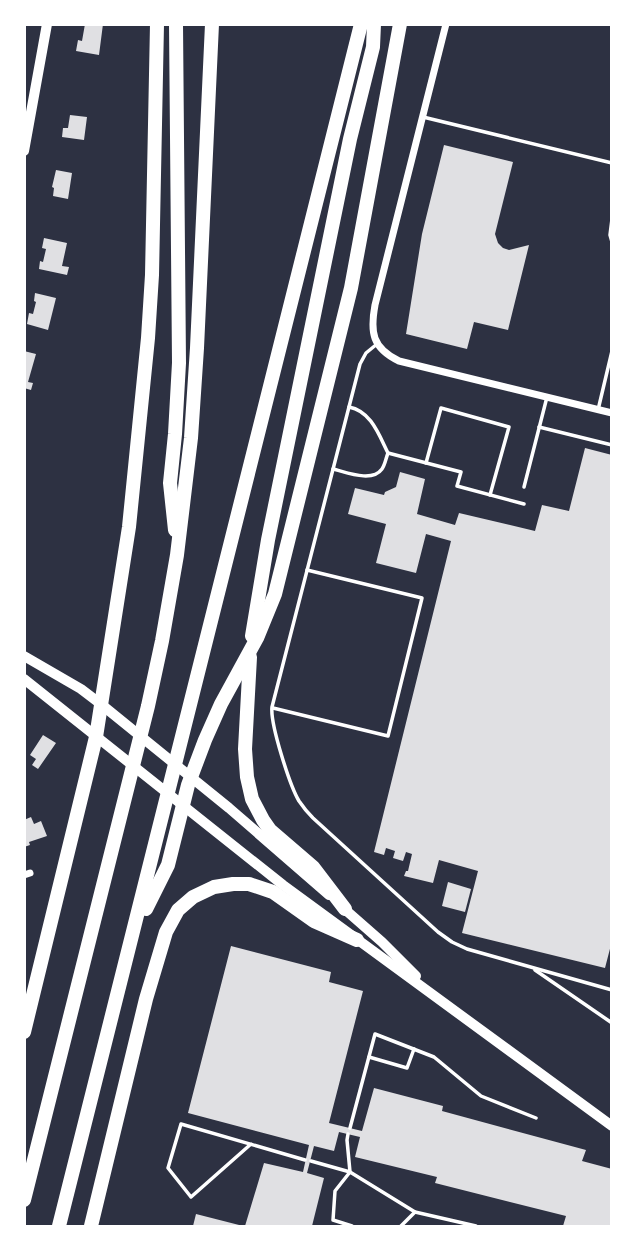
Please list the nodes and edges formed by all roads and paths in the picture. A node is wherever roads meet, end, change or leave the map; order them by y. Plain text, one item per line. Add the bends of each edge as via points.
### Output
1 (47, 24) edge
2 (157, 24) edge
3 (176, 24) edge
4 (212, 24) edge
5 (361, 24) edge
6 (374, 24) edge
7 (400, 24) edge
8 (446, 24) edge
9 (422, 117) junction
10 (24, 151) edge
11 (611, 163) edge
12 (611, 219) edge
13 (611, 242) edge
14 (377, 344) junction
15 (611, 351) edge
16 (547, 397) junction
17 (349, 407) junction
18 (598, 410) junction
19 (611, 413) edge
20 (539, 426) junction
21 (611, 445) edge
22 (388, 453) junction
23 (426, 463) junction
24 (333, 469) junction
25 (524, 486) dead end
26 (490, 495) junction
27 (524, 503) dead end
28 (178, 551) junction
29 (307, 570) junction
30 (24, 656) edge
31 (24, 679) edge
32 (102, 705) junction
33 (272, 708) junction
34 (101, 740) junction
35 (345, 909) junction
36 (133, 936) junction
37 (356, 940) junction
38 (531, 967) junction
39 (611, 990) edge
40 (430, 991) junction
41 (611, 1023) edge
42 (24, 1032) edge
43 (414, 1049) junction
44 (369, 1057) junction
45 (536, 1118) dead end
46 (611, 1126) edge
47 (251, 1144) junction
48 (350, 1172) junction
49 (24, 1200) edge
50 (415, 1212) junction
51 (59, 1227) edge
52 (91, 1227) edge
53 (352, 1227) edge
54 (401, 1227) edge
55 (475, 1227) edge

1 - 10 main road
2 - 32 highway via 148,338 128,530
3 - 28 highway via 178,363 170,483
4 - 28 highway via 193,416
5 - 36 highway
6 - 35 highway via 373,47 272,518 247,687 245,749 252,799 272,831 313,867
7 - 36 highway via 351,288 275,594 202,747 167,865
8 - 9 street
9 - 11 lane
9 - 14 street via 374,305 372,328
12 - 13 lane
14 - 16 street via 399,361
14 - 17 lane via 360,363
15 - 18 lane
16 - 18 street
16 - 20 lane
17 - 22 lane via 371,421
17 - 24 lane
18 - 19 street
20 - 21 lane
20 - 25 lane
22 - 23 lane
22 - 24 lane via 384,466 374,475
23 - 26 lane via 461,472 457,486
23 - 26 lane via 441,408 509,427
24 - 29 lane
26 - 27 lane
28 - 49 highway via 148,706
29 - 33 lane
29 - 33 lane via 422,598 388,736
30 - 32 main road
31 - 34 main road
32 - 34 highway
32 - 35 main road
33 - 38 lane via 272,723 294,791 313,818 445,938
34 - 37 main road
34 - 42 highway
35 - 40 main road
36 - 51 highway
37 - 40 main road
37 - 52 highway via 314,921 273,892 249,884 214,887 178,910 166,932 146,999
38 - 39 lane
38 - 41 lane
40 - 46 main road
43 - 44 lane via 407,1068
43 - 44 lane via 375,1034
43 - 45 lane via 434,1057 481,1096
44 - 48 lane via 347,1140
47 - 47 lane via 191,1197 168,1168 181,1125
47 - 48 lane
48 - 50 lane
48 - 53 lane via 335,1191 333,1220
50 - 54 lane
50 - 55 lane

